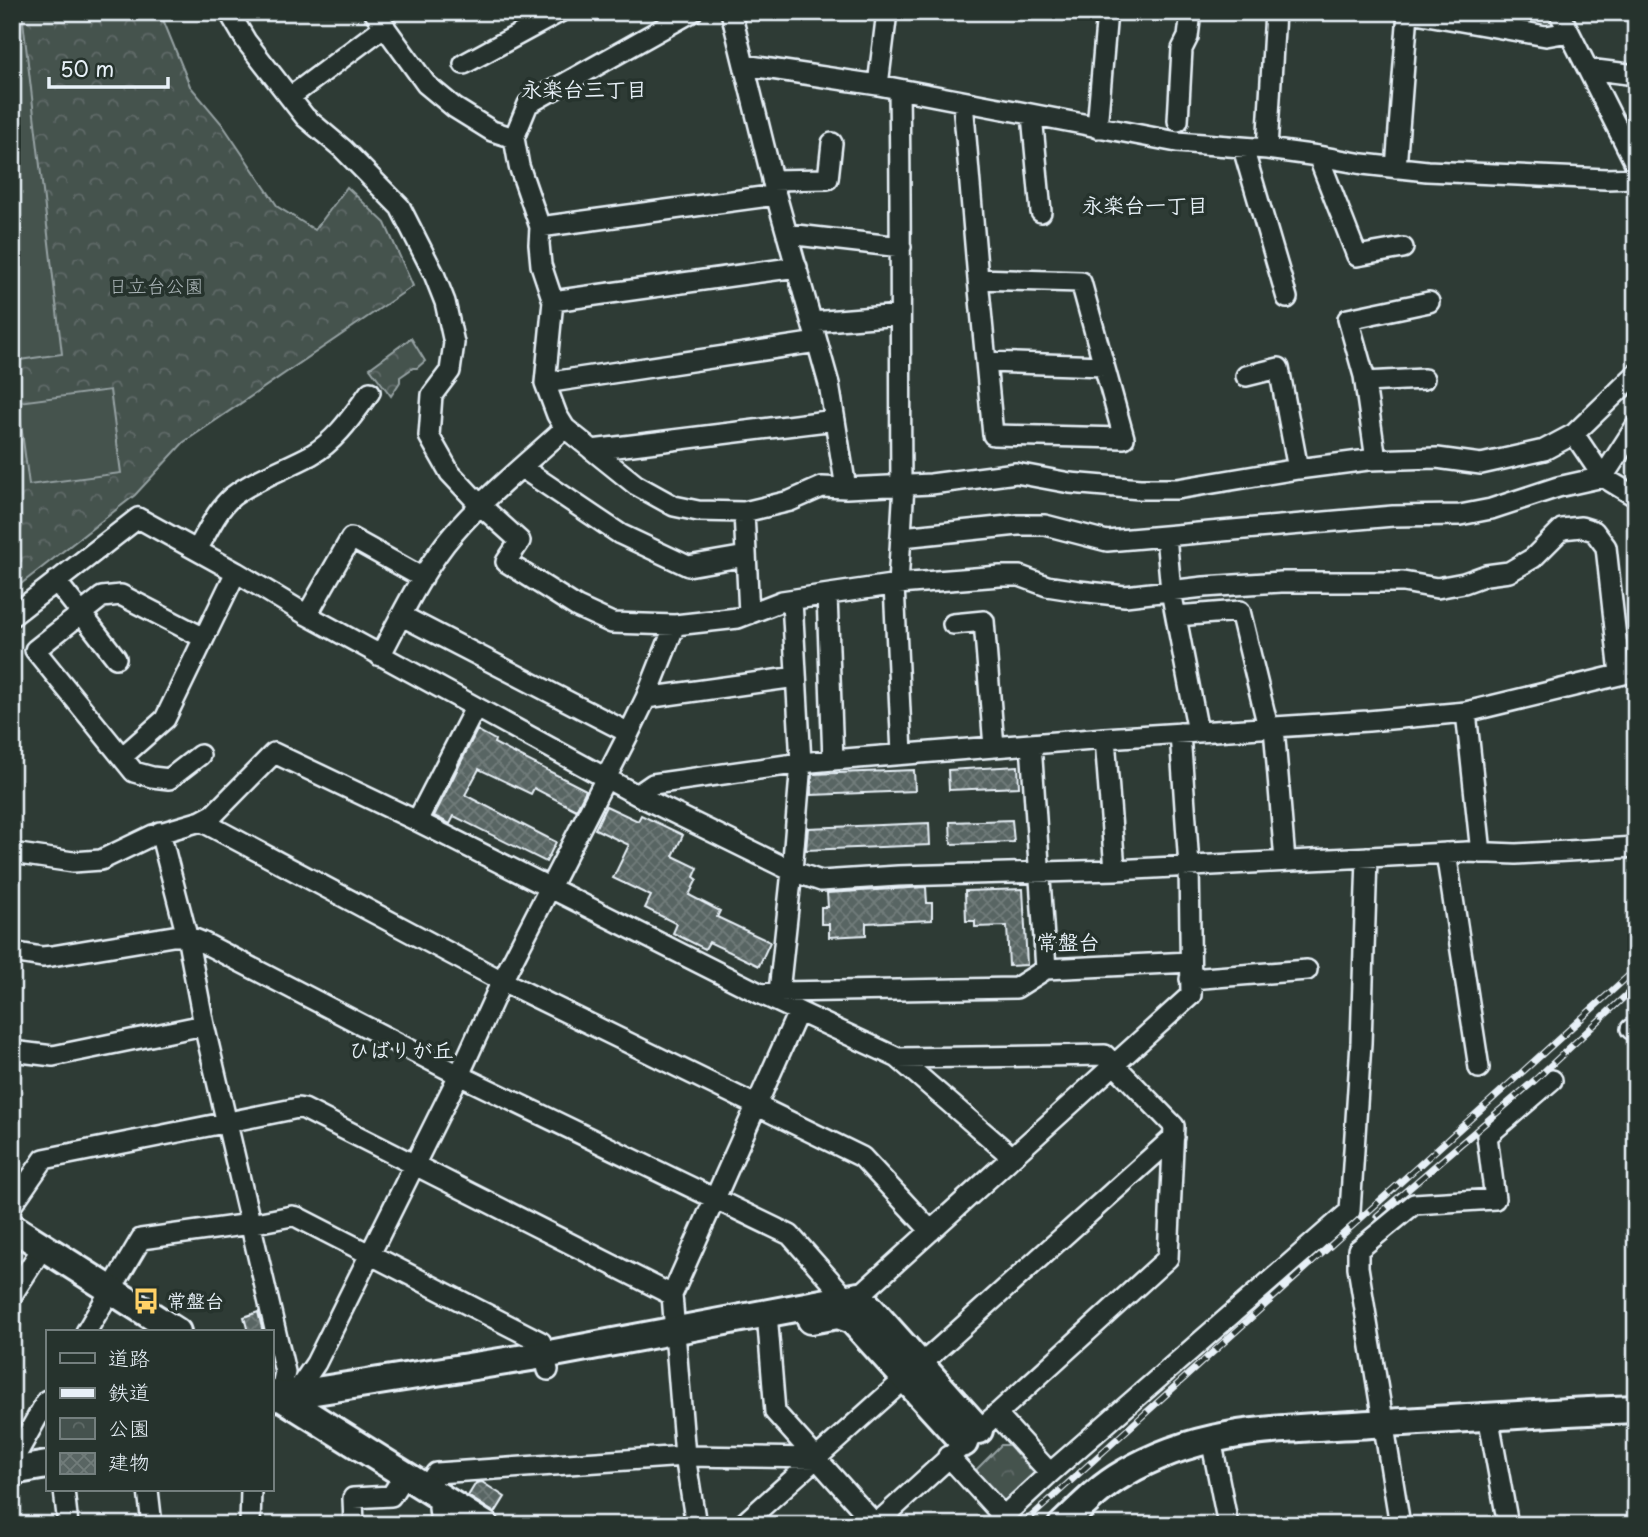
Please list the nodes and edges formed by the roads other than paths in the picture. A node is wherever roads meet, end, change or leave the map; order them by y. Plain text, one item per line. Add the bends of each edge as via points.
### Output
1 (229, 12) edge
2 (560, 12) edge
3 (692, 12) edge
4 (731, 12) edge
5 (887, 12) edge
6 (1107, 12) edge
7 (1191, 12) edge
8 (1275, 12) edge
9 (1409, 12) edge
10 (1559, 12) edge
11 (380, 19) edge
12 (1569, 32) junction
13 (464, 64) dead end
14 (744, 65) junction
15 (1588, 69) junction
16 (1636, 75) edge
17 (878, 85) junction
18 (899, 90) junction
19 (290, 97) junction
20 (963, 102) junction
21 (1032, 115) junction
22 (1178, 121) dead end
23 (1097, 128) junction
24 (514, 138) junction
25 (832, 143) dead end
26 (1243, 148) junction
27 (1266, 149) junction
28 (1318, 156) junction
29 (1636, 165) edge
30 (1396, 168) junction
31 (1636, 178) edge
32 (774, 188) junction
33 (1041, 212) dead end
34 (540, 227) junction
35 (788, 234) junction
36 (901, 247) junction
37 (1403, 248) dead end
38 (797, 267) junction
39 (978, 279) junction
40 (1287, 298) dead end
41 (552, 301) junction
42 (1429, 302) dead end
43 (900, 315) junction
44 (812, 322) junction
45 (817, 342) junction
46 (986, 362) junction
47 (1104, 366) junction
48 (1636, 374) edge
49 (1246, 376) dead end
50 (1424, 379) dead end
51 (1365, 382) junction
52 (545, 383) junction
53 (370, 392) dead end
54 (835, 420) junction
55 (1636, 426) edge
56 (565, 428) junction
57 (1574, 434) junction
58 (592, 450) junction
59 (1376, 460) junction
60 (522, 468) junction
61 (1298, 469) junction
62 (1603, 477) junction
63 (903, 485) junction
64 (846, 488) junction
65 (1636, 497) edge
66 (481, 506) junction
67 (744, 512) junction
68 (1166, 536) junction
69 (902, 537) junction
70 (197, 550) junction
71 (746, 556) junction
72 (236, 572) junction
73 (423, 578) junction
74 (56, 581) junction
75 (896, 585) junction
76 (1171, 591) junction
77 (827, 595) junction
78 (792, 600) junction
79 (82, 613) junction
80 (749, 614) junction
81 (307, 615) junction
82 (12, 616) edge
83 (402, 616) junction
84 (1176, 616) junction
85 (953, 624) dead end
86 (675, 625) junction
87 (204, 638) junction
88 (380, 656) junction
89 (116, 658) dead end
90 (1628, 673) edge
91 (796, 677) junction
92 (646, 698) junction
93 (475, 708) junction
94 (1465, 712) junction
95 (1271, 727) junction
96 (629, 733) junction
97 (1189, 733) junction
98 (1105, 738) junction
99 (1031, 744) junction
100 (994, 747) junction
101 (902, 754) junction
102 (200, 755) dead end
103 (122, 757) junction
104 (833, 760) junction
105 (801, 762) junction
106 (606, 778) junction
107 (637, 796) junction
108 (201, 821) junction
109 (417, 821) junction
110 (160, 832) junction
111 (1636, 847) edge
112 (12, 853) edge
113 (1446, 853) junction
114 (1481, 853) junction
115 (1367, 857) junction
116 (1285, 861) junction
117 (1189, 866) junction
118 (1115, 870) junction
119 (792, 871) junction
120 (1039, 872) junction
121 (549, 888) junction
122 (187, 936) junction
123 (12, 953) edge
124 (1046, 969) junction
125 (1190, 970) junction
126 (1307, 970) dead end
127 (502, 981) junction
128 (770, 993) junction
129 (798, 1012) junction
130 (204, 1025) junction
131 (12, 1051) edge
132 (898, 1058) junction
133 (1115, 1065) junction
134 (1479, 1068) dead end
135 (458, 1075) junction
136 (1552, 1080) dead end
137 (757, 1105) junction
138 (227, 1122) junction
139 (1174, 1138) junction
140 (1011, 1156) junction
141 (414, 1164) junction
142 (715, 1198) junction
143 (12, 1205) edge
144 (250, 1224) junction
145 (12, 1227) edge
146 (931, 1231) junction
147 (43, 1247) junction
148 (370, 1254) junction
149 (110, 1290) junction
150 (672, 1294) junction
151 (12, 1295) edge
152 (848, 1303) junction
153 (768, 1321) junction
154 (87, 1330) edge
155 (174, 1330) edge
156 (676, 1338) junction
157 (546, 1363) junction
158 (913, 1371) junction
159 (281, 1400) edge
160 (46, 1402) edge
161 (1636, 1409) edge
162 (1488, 1415) junction
163 (1384, 1423) junction
164 (972, 1436) junction
165 (1210, 1439) junction
166 (46, 1448) edge
167 (685, 1456) junction
168 (816, 1458) junction
169 (13, 1460) edge
170 (46, 1465) edge
171 (1050, 1473) junction
172 (64, 1492) edge
173 (148, 1492) edge
174 (251, 1492) edge
175 (429, 1496) edge
176 (998, 1521) edge
177 (68, 1525) edge
178 (152, 1525) edge
179 (250, 1525) edge
180 (354, 1525) edge
181 (485, 1525) edge
182 (696, 1525) edge
183 (742, 1525) edge
184 (875, 1525) edge
185 (1062, 1525) edge
186 (1228, 1525) edge
187 (1400, 1525) edge
188 (1508, 1525) edge

1 - 19 street
2 - 13 street
3 - 24 street via 528,104
4 - 14 street
5 - 17 street
6 - 23 street
7 - 22 street via 1182,49
8 - 27 street
9 - 12 street via 1546,36
9 - 30 street
10 - 12 street
11 - 19 street
11 - 24 street via 426,84 492,131
12 - 15 street
14 - 17 street
14 - 32 street
15 - 16 street
15 - 29 street
17 - 18 street
18 - 20 street
18 - 36 street
19 - 66 street via 305,117 400,207 434,274 454,343 450,371 432,395 429,436 450,473
20 - 21 street
20 - 39 street
21 - 23 street
21 - 33 street
23 - 26 street
24 - 34 street
25 - 32 street via 828,179
26 - 27 street
26 - 40 street
27 - 28 street
28 - 30 street
28 - 37 street via 1357,256
30 - 31 street
32 - 34 street
32 - 35 street
34 - 41 street via 541,265
35 - 36 street
35 - 38 street
36 - 43 street
38 - 41 street
38 - 44 street
39 - 46 street
39 - 47 street via 1081,282
41 - 52 street
42 - 51 street via 1348,318
43 - 44 street
43 - 63 street
44 - 45 street
45 - 52 street
45 - 54 street
46 - 47 street
46 - 47 street via 993,435 1124,438
48 - 57 street
49 - 61 street via 1279,368
50 - 51 street
51 - 59 street
52 - 56 street
53 - 70 street via 322,447 231,497
54 - 58 street
54 - 64 street
55 - 62 street
56 - 58 street
56 - 60 street
57 - 59 street via 1544,450 1481,464 1437,458
57 - 62 street
58 - 67 street via 636,485 674,506
59 - 61 street
60 - 66 street
60 - 71 street via 620,534 688,566
61 - 63 street via 1177,489 1070,483 1016,472
62 - 65 street
62 - 68 street via 1461,515 1393,516
63 - 64 street
63 - 69 street
64 - 67 street via 822,487 790,501
66 - 73 street via 445,544
66 - 86 street via 520,541 506,562 577,607 612,623
67 - 71 street
68 - 69 street via 1107,541 1045,525 1018,525
68 - 76 street
69 - 75 street
70 - 72 street
70 - 74 street via 138,518
71 - 80 street
72 - 81 street
72 - 87 street
73 - 81 street via 351,538
73 - 83 street
74 - 79 street
74 - 82 street
75 - 76 street via 1020,576 1079,592 1125,596
75 - 77 street
75 - 101 street
76 - 84 street
76 - 90 street via 1368,581 1437,588 1509,572 1533,558 1562,529 1581,527 1594,531 1606,547
77 - 78 street
77 - 104 street
78 - 80 street
78 - 91 street
79 - 87 street via 102,597 121,595
79 - 89 street
79 - 103 street via 35,650
80 - 86 street
81 - 88 street
83 - 88 street
83 - 96 street
84 - 95 street via 1240,611
84 - 97 street
85 - 100 street via 984,621
86 - 92 street
87 - 103 street via 165,719
88 - 93 street
90 - 94 street
91 - 92 street
91 - 105 street
92 - 96 street
93 - 106 street
93 - 109 street
94 - 95 street
94 - 114 street
95 - 97 street
95 - 116 street
96 - 106 street
97 - 98 street
97 - 117 street
98 - 99 street
98 - 118 street
99 - 100 street
99 - 120 street
100 - 101 street
101 - 104 street
102 - 103 street via 169,779 134,772
104 - 105 street
105 - 107 street via 653,784
105 - 119 street
106 - 107 street
106 - 121 street
107 - 119 street
108 - 109 street via 214,814 274,753
108 - 110 street
108 - 127 street
109 - 121 street
110 - 112 street via 101,860 73,862
110 - 122 street
111 - 114 street
113 - 114 street
113 - 115 street
113 - 134 street
115 - 116 street
115 - 171 street via 1350,1211
116 - 117 street
117 - 118 street
117 - 125 street
118 - 120 street
119 - 120 street via 821,881
119 - 128 street
120 - 124 street
121 - 127 street
121 - 128 street
122 - 123 street via 42,957
122 - 130 street
122 - 135 street
124 - 125 street
124 - 128 street via 1016,988
125 - 126 street
125 - 133 street via 1191,995
127 - 135 street
127 - 137 street
128 - 129 street
129 - 132 street
129 - 137 street
130 - 131 street via 53,1056
130 - 138 street
132 - 133 street via 1105,1055
132 - 140 street
133 - 139 street via 1174,1126
133 - 140 street
135 - 141 street
135 - 142 street
136 - 163 street via 1487,1136 1495,1199 1414,1205 1358,1250 1357,1267
137 - 142 street
137 - 146 street via 862,1157
138 - 141 street via 304,1109
138 - 143 street via 44,1159
138 - 144 street
139 - 158 street
139 - 164 street via 1168,1258
140 - 146 street
141 - 148 street
141 - 150 street
142 - 150 street
142 - 152 street via 790,1235
144 - 148 street via 297,1217
144 - 149 street via 141,1239
144 - 159 street via 285,1371
145 - 147 street
146 - 152 street
147 - 149 street
147 - 151 street
148 - 157 street via 541,1342
148 - 159 street via 316,1363
149 - 154 street
149 - 155 street
150 - 156 street
152 - 153 street
152 - 158 street via 852,1320
153 - 156 street
153 - 168 street via 775,1412
156 - 157 street
156 - 167 street
157 - 159 street
158 - 164 street
158 - 168 street
159 - 175 street
160 - 169 street
161 - 162 street
162 - 163 street
162 - 188 street
163 - 165 street via 1277,1429
163 - 187 street
164 - 171 street
164 - 176 street
164 - 184 street
165 - 185 street via 1122,1474
165 - 186 street
166 - 169 street
167 - 168 street
167 - 175 street via 436,1473
167 - 182 street
168 - 183 street
168 - 184 street
169 - 170 street
171 - 176 street
172 - 177 street
173 - 178 street
174 - 179 street
175 - 180 street via 353,1498
175 - 181 street

